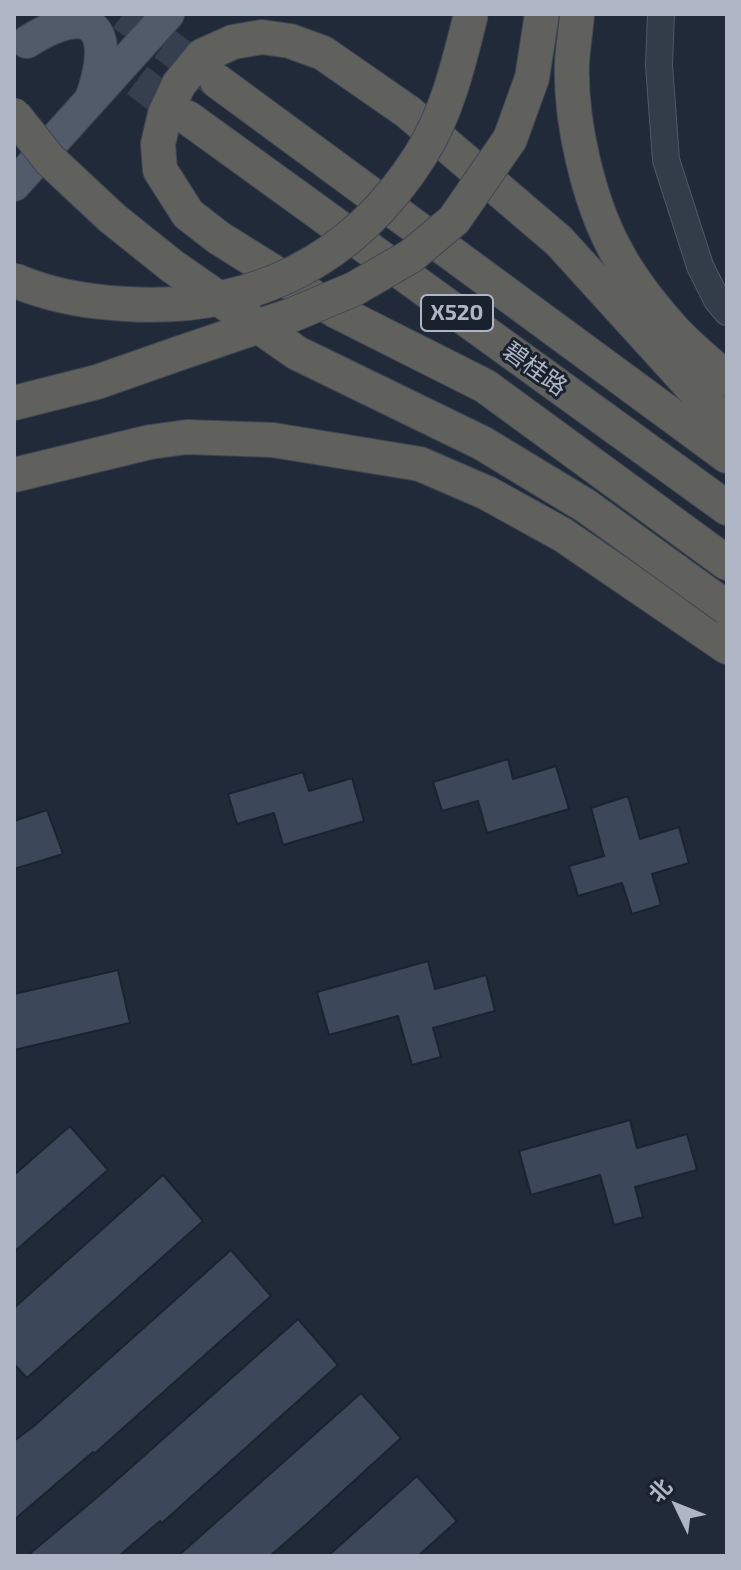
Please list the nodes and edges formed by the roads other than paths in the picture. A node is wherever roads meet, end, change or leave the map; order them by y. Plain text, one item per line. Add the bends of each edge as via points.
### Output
1 (51, 14) edge
2 (168, 14) edge
3 (471, 14) edge
4 (542, 14) edge
5 (577, 14) edge
6 (661, 14) edge
7 (20, 50) edge
8 (217, 81) tunnel mouth
9 (91, 99) junction
10 (14, 115) edge
11 (188, 118) tunnel mouth
12 (14, 185) edge
13 (14, 280) edge
14 (727, 312) edge
15 (727, 379) edge
16 (14, 403) edge
17 (727, 420) edge
18 (727, 456) edge
19 (14, 475) edge
20 (727, 508) edge
21 (727, 563) edge
22 (727, 608) edge
23 (727, 647) edge

1 - 7 main road
2 - 9 main road
3 - 13 highway, bridge via 440,118 421,155 375,215 310,265 265,288 156,306 63,297
4 - 16 highway, bridge via 532,78 510,139 454,220 411,256 354,289 292,315 97,382
5 - 15 highway via 574,110 589,180 610,239 642,293 671,328
6 - 14 street via 666,160 700,266
7 - 9 main road via 50,27 73,22 92,26 101,48
8 - 18 highway, X520
9 - 12 main road
10 - 22 highway, bridge via 50,160 112,218 297,353 482,443 586,506
11 - 20 highway, 碧桂路 / X520
17 - 21 highway via 559,241 408,112 323,53 262,37 233,42 202,56 179,84 158,144 160,170 188,214 336,311 485,386
19 - 23 highway via 187,437 273,440 420,464 563,535

